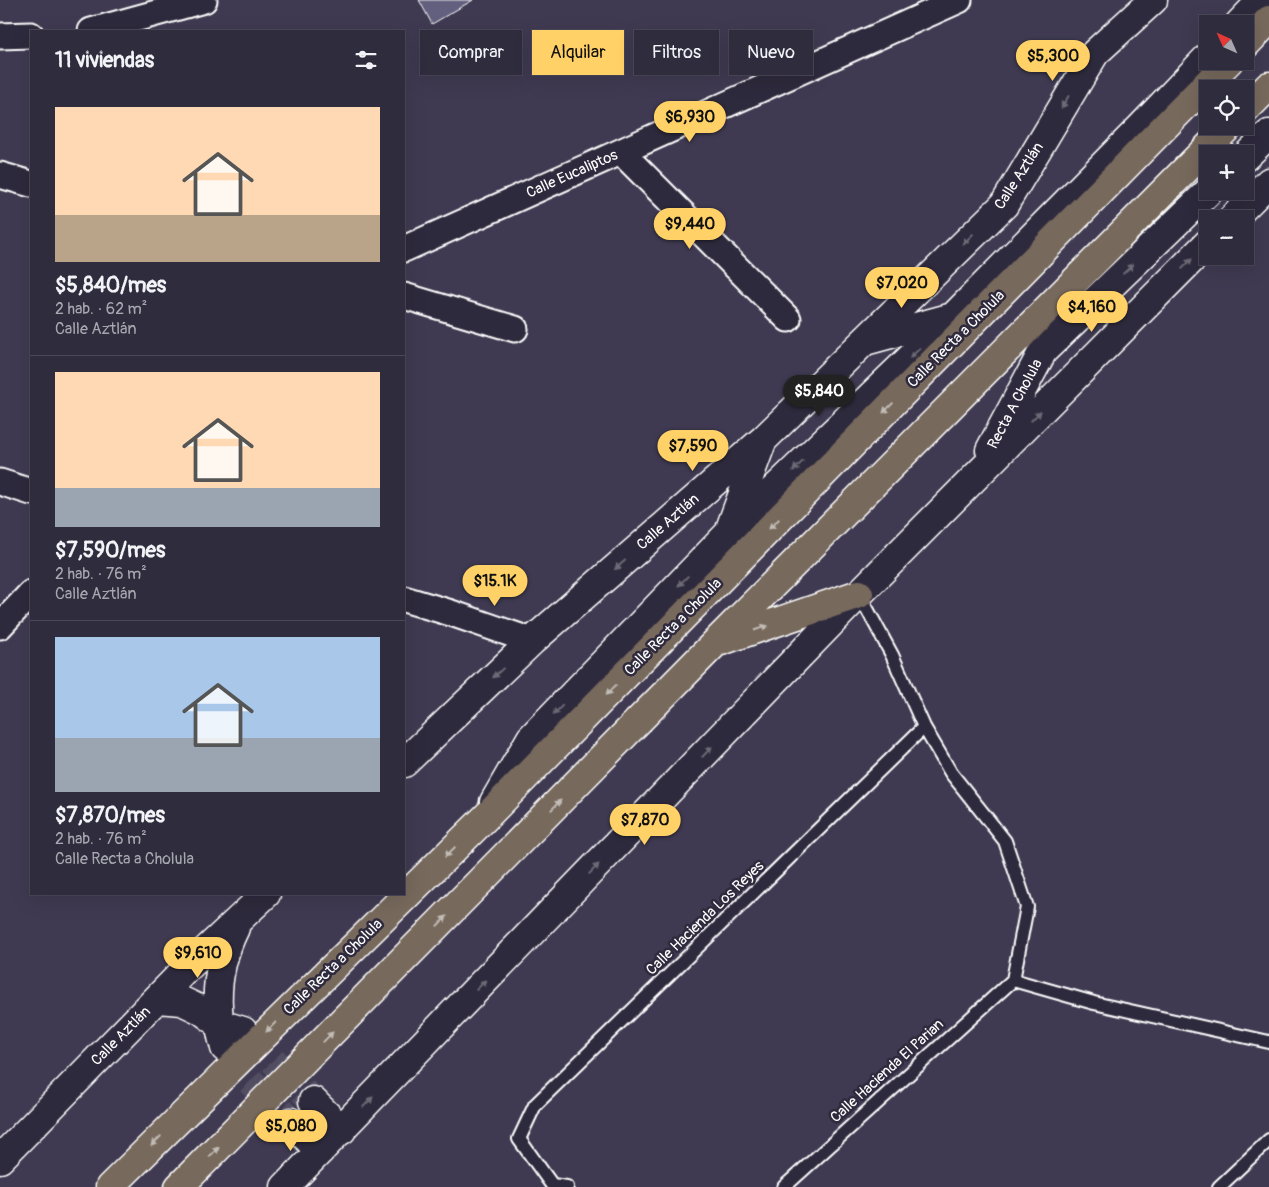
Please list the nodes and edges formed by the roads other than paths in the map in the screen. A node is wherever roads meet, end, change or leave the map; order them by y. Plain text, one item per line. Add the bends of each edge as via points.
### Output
1 (204, 0) edge
2 (959, 0) edge
3 (1153, 0) edge
4 (1262, 0) edge
5 (1248, 15) edge
6 (1269, 20) edge
7 (96, 30) edge
8 (0, 36) edge
9 (30, 36) edge
10 (1254, 36) edge
11 (1199, 66) edge
12 (1220, 70) edge
13 (1269, 86) edge
14 (1254, 101) edge
15 (1269, 134) edge
16 (1220, 135) edge
17 (1254, 148) edge
18 (621, 152) junction
19 (0, 175) edge
20 (1269, 182) edge
21 (30, 184) edge
22 (1200, 200) edge
23 (1241, 210) edge
24 (405, 249) edge
25 (1199, 252) edge
26 (405, 296) edge
27 (953, 317) junction
28 (788, 319) dead end
29 (515, 330) dead end
30 (861, 342) junction
31 (764, 439) junction
32 (977, 475) junction
33 (0, 482) edge
34 (30, 492) edge
35 (728, 534) junction
36 (30, 594) edge
37 (859, 594) junction
38 (405, 599) edge
39 (0, 626) edge
40 (532, 641) junction
41 (715, 643) junction
42 (924, 727) junction
43 (405, 762) edge
44 (485, 818) junction
45 (265, 895) edge
46 (241, 918) junction
47 (1013, 980) junction
48 (157, 999) junction
49 (1269, 1042) edge
50 (314, 1101) tunnel mouth
51 (291, 1122) tunnel mouth
52 (342, 1130) junction
53 (1269, 1140) edge
54 (320, 1152) junction
55 (0, 1159) edge
56 (110, 1187) edge
57 (179, 1187) edge
58 (285, 1187) edge
59 (567, 1187) edge
60 (784, 1187) edge
61 (1219, 1187) edge

1 - 7 street
2 - 18 street, Calle Eucaliptos
3 -> 30 main road, Calle Aztlán via 1095,53 1004,205
4 - 5 main road
6 - 10 main road
8 - 9 street
11 - 27 main road
12 -> 44 main road, Calle Recta a Cholula
13 - 14 main road
15 - 17 main road
16 - 41 main road
18 - 24 street, Calle Eucaliptos
18 - 28 street
19 - 21 street
20 - 23 main road
32 -> 22 main road, Recta A Cholula via 1043,351
32 -> 25 main road
26 - 29 street
27 - 30 main road
27 -> 35 main road
30 - 31 main road, Calle Aztlán
31 - 35 main road
31 -> 40 main road, Calle Aztlán
32 - 37 main road
33 - 34 street
35 -> 44 main road via 531,738
36 - 39 street
41 -> 37 main road
37 - 42 lane via 892,655
52 -> 37 main road
38 - 40 street
40 -> 43 main road, Calle Aztlán
57 -> 41 main road
42 - 47 lane via 951,773 1005,841 1027,906
42 - 59 lane, Calle Hacienda Los Reyes via 535,1106 519,1139 552,1185
44 -> 56 main road, Calle Recta a Cholula
45 - 46 main road, Calle Aztlán
46 - 48 main road, Calle Aztlán
46 - 48 main road via 226,946 220,970 218,1009 229,1035 201,1010 182,1000
47 - 49 lane via 1094,1003
47 - 60 lane, Calle Hacienda El Parian
48 - 55 main road, Calle Aztlán
50 - 52 main road
51 - 54 main road
52 - 54 main road
53 - 61 lane
54 - 58 main road

